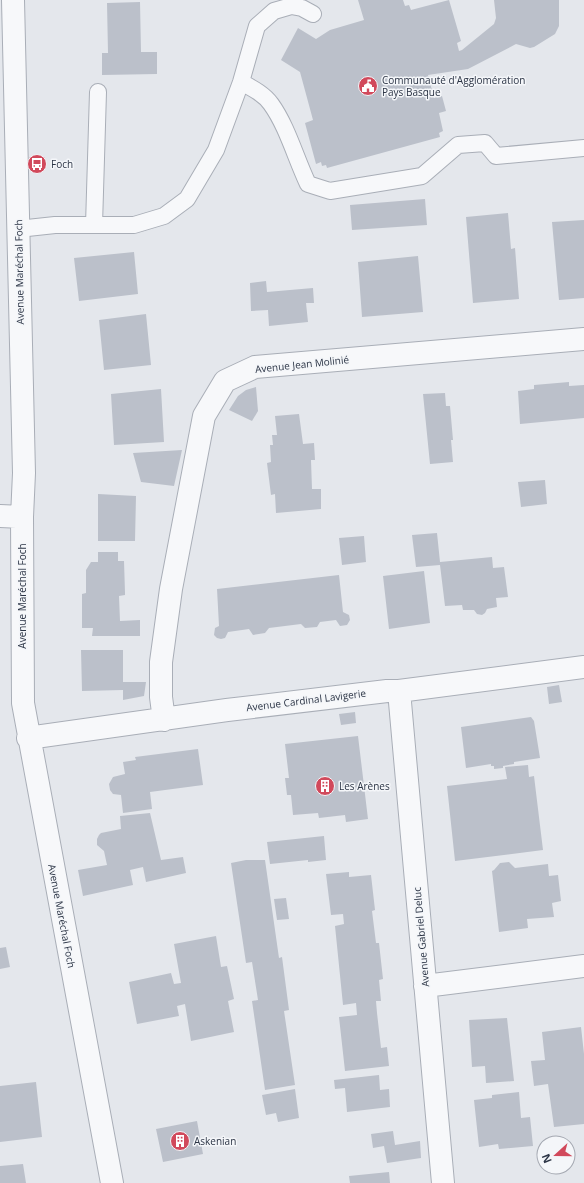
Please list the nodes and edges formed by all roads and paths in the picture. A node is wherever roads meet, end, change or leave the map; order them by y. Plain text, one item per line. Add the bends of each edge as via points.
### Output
1 (13, 0) edge
2 (313, 14) dead end
3 (241, 82) junction
4 (98, 92) dead end
5 (584, 148) edge
6 (94, 225) junction
7 (18, 229) junction
8 (584, 339) edge
9 (0, 516) edge
10 (22, 518) junction
11 (584, 667) edge
12 (399, 691) junction
13 (164, 720) junction
14 (28, 738) junction
15 (584, 966) edge
16 (425, 986) junction
17 (112, 1183) edge
18 (443, 1183) edge

1 - 7 street, Avenue Maréchal Foch
2 - 3 lane via 291,6 274,11 257,26
3 - 5 lane via 257,90 271,104 308,184 330,191 422,176 458,145 485,143 496,156
3 - 6 lane via 216,150 187,199 164,216 134,224
4 - 6 lane
6 - 7 lane via 55,225
7 - 10 street, Avenue Maréchal Foch via 24,473
8 - 13 street, Avenue Jean Molinié via 255,367 225,381 204,416 171,588 161,662
9 - 10 street
10 - 14 street, Avenue Maréchal Foch via 23,703
11 - 12 street, Avenue Cardinal Lavigerie
12 - 13 street, Avenue Cardinal Lavigerie via 242,708
12 - 16 street, Avenue Gabriel Deluc
13 - 14 street, Avenue Cardinal Lavigerie
14 - 17 street, Avenue Maréchal Foch
15 - 16 street
16 - 18 street, Avenue Gabriel Deluc

